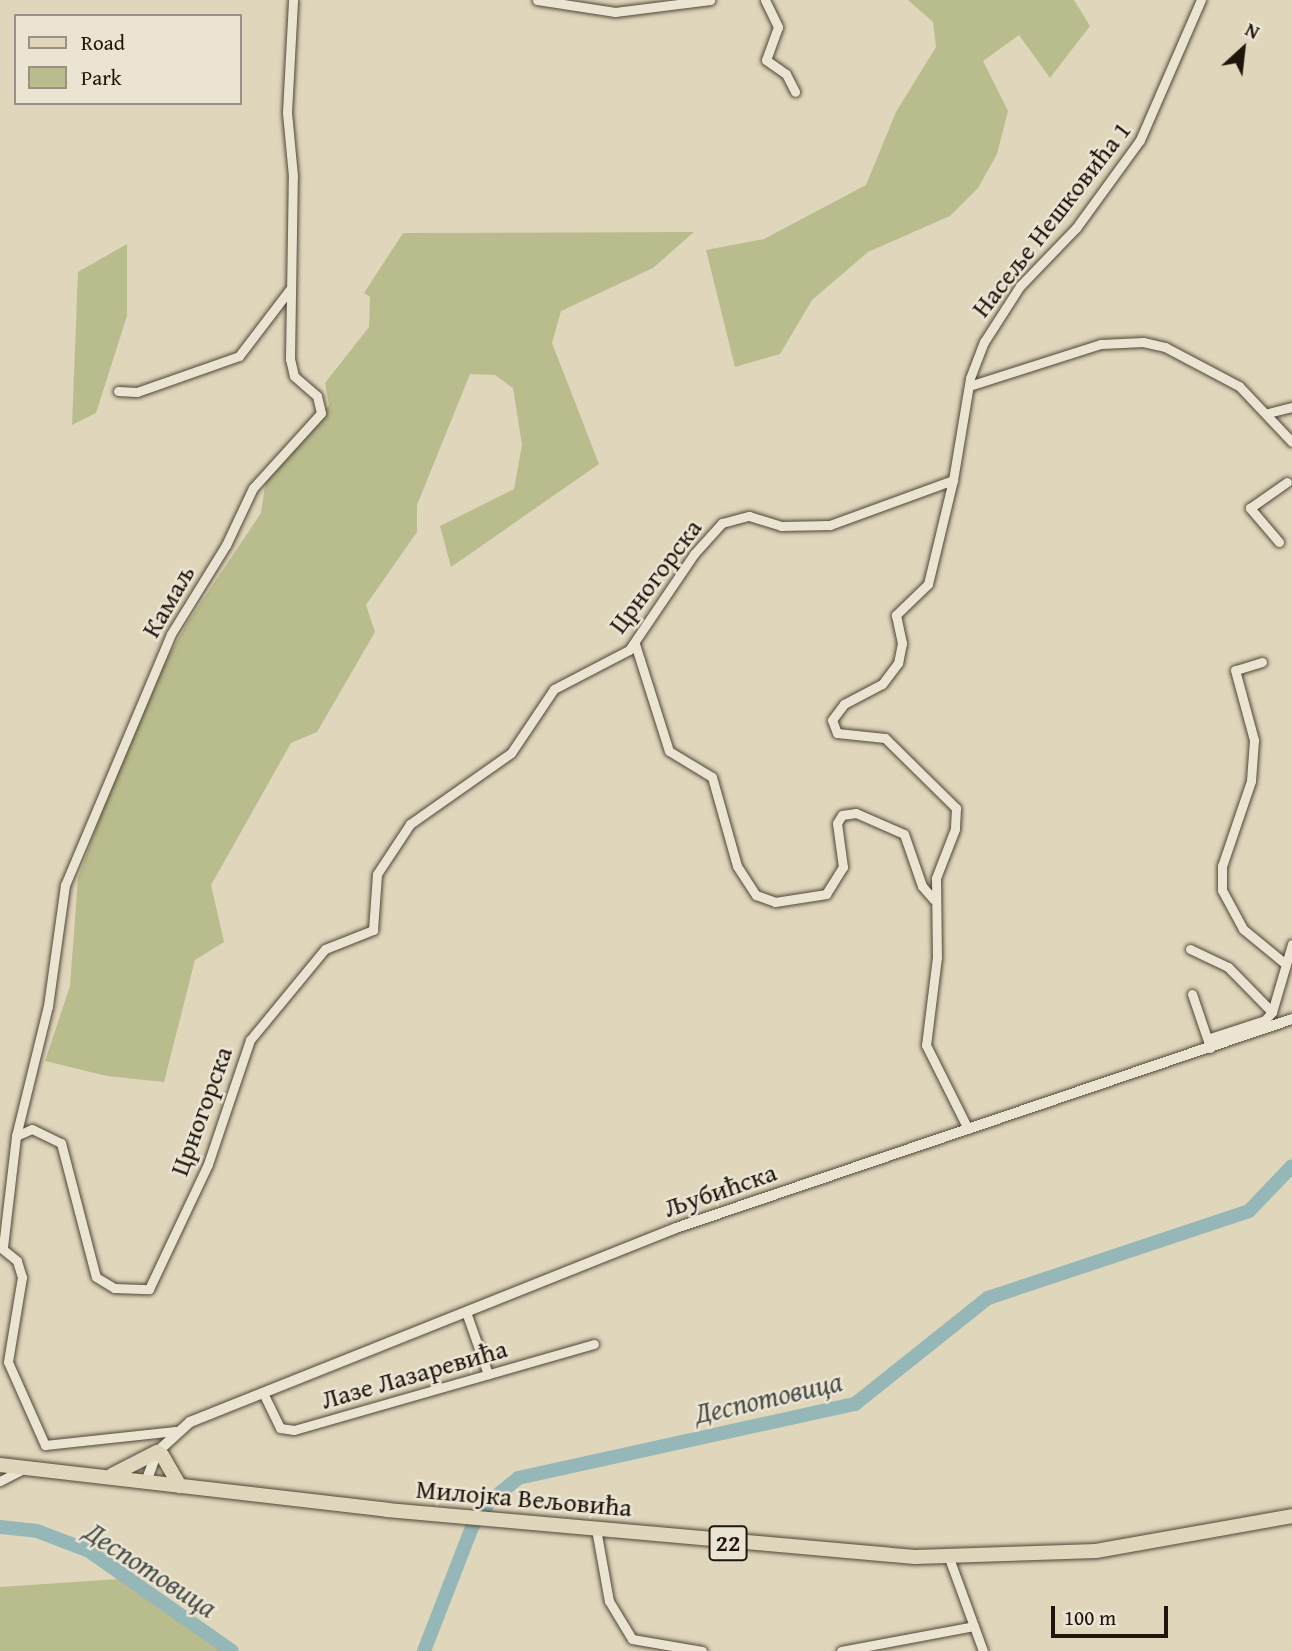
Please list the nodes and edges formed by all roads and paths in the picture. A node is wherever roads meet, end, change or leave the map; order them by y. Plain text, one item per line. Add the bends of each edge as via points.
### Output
1 (293, 0) edge
2 (537, 0) edge
3 (710, 0) edge
4 (765, 0) edge
5 (1201, 0) edge
6 (795, 92) dead end
7 (291, 287) junction
8 (969, 386) junction
9 (118, 390) dead end
10 (1292, 407) edge
11 (1268, 413) junction
12 (1292, 442) edge
13 (953, 480) junction
14 (1291, 483) edge
15 (1279, 542) dead end
16 (635, 644) junction
17 (1262, 662) dead end
18 (934, 901) junction
19 (1292, 944) edge
20 (1190, 949) dead end
21 (1283, 962) junction
22 (1192, 994) dead end
23 (1272, 1012) junction
24 (1292, 1019) edge
25 (1209, 1045) junction
26 (968, 1129) junction
27 (16, 1136) junction
28 (1, 1247) edge
29 (466, 1312) junction
30 (594, 1344) dead end
31 (488, 1374) junction
32 (265, 1397) junction
33 (175, 1431) junction
34 (161, 1450) junction
35 (0, 1465) edge
36 (26, 1468) junction
37 (104, 1478) junction
38 (0, 1481) edge
39 (150, 1483) junction
40 (180, 1486) junction
41 (1292, 1516) edge
42 (596, 1529) junction
43 (949, 1558) junction
44 (974, 1626) junction
45 (640, 1643) junction
46 (631, 1651) edge
47 (702, 1651) edge
48 (841, 1651) edge
49 (983, 1651) edge

1 - 7 street, Камаљ via 287,111 293,176
2 - 3 street via 615,12
4 - 6 street via 778,27 766,60 786,74
5 - 8 street, Насеље Нешковића 1 via 1152,122 1089,210 1020,286 984,342
7 - 9 street via 239,356 137,392
7 - 27 street, Камаљ via 291,368 317,396 321,413 253,488 226,545 171,634 132,719 65,885 45,1018
8 - 11 street via 1101,344 1143,342 1165,347 1239,386
8 - 13 street
10 - 11 street
11 - 12 street via 1269,423
13 - 16 street, Црногорска via 830,526 781,526 749,516 722,523 694,554
13 - 18 street via 932,575 923,595 896,615 902,643 898,663 882,684 844,704 832,720 837,733 885,738 956,808 958,817 936,878
14 - 15 street via 1250,508
16 - 18 street via 669,751 712,777 737,866 756,895 775,902 826,894 843,867 837,823 842,815 856,813 904,834 919,880
16 - 27 street, Црногорска via 554,689 511,753 433,804 392,845 372,891 373,930 326,949 250,1040 208,1164 149,1289 114,1288 96,1277 61,1143 33,1129
17 - 21 street via 1235,670 1254,740 1251,781 1225,855 1222,890 1243,929
18 - 26 street via 937,957 926,1045
19 - 21 street
20 - 23 street via 1228,967
21 - 23 street
22 - 25 street
23 - 25 street via 1265,1020
24 - 25 street, Љубићска
25 - 26 street, Љубићска
26 - 29 street, Љубићска via 676,1228
27 - 28 street, Камаљ
28 - 33 street, Љубићска via 17,1261 22,1277 8,1362 45,1445
29 - 31 street
29 - 32 street, Љубићска
30 - 31 street, Лазе Лазаревића
31 - 32 street, Лазе Лазаревића via 286,1431
32 - 33 street, Љубићска
33 - 34 street
34 - 37 main road via 130,1470
34 - 39 street
34 - 40 main road
35 - 36 main road, Милојка Вељовића / 22
36 - 37 main road, Милојка Вељовића / 22
36 - 38 street
37 - 39 main road, Милојка Вељовића / 22
39 - 40 main road, Милојка Вељовића / 22
40 - 42 main road, Милојка Вељовића / 22
41 - 43 main road, Милојка Вељовића / 22 via 1140,1545
42 - 43 main road, Милојка Вељовића / 22
42 - 45 street via 608,1601
43 - 44 street
44 - 48 street
44 - 49 street
45 - 46 street
45 - 47 street via 662,1641

